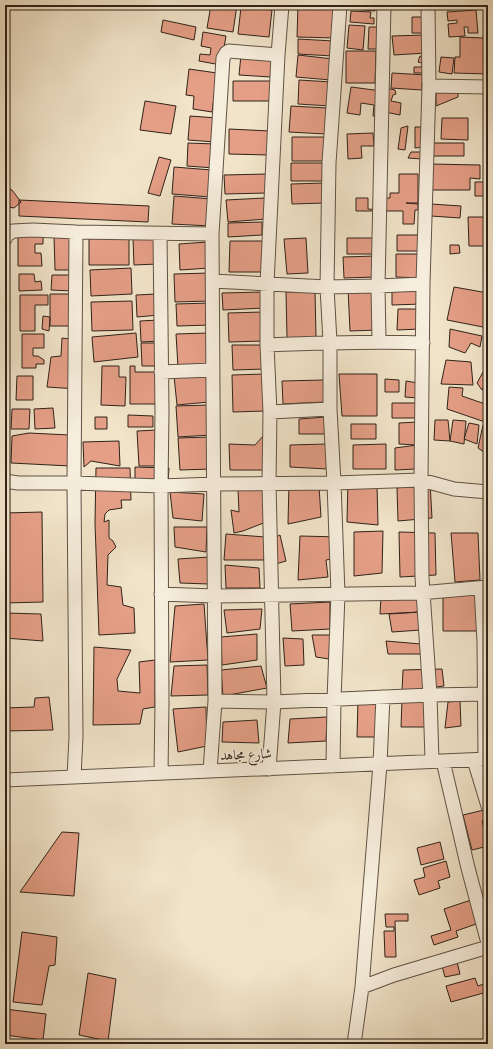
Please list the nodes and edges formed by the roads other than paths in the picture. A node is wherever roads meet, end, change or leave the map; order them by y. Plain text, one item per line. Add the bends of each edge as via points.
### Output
1 (282, 5) edge
2 (340, 5) edge
3 (384, 5) edge
4 (428, 5) edge
5 (278, 55) junction
6 (429, 86) junction
7 (488, 87) edge
8 (76, 232) junction
9 (160, 234) junction
10 (212, 234) junction
11 (5, 239) edge
12 (213, 281) junction
13 (267, 284) junction
14 (424, 284) junction
15 (378, 286) junction
16 (327, 287) junction
17 (330, 342) junction
18 (379, 342) junction
19 (423, 343) junction
20 (267, 345) junction
21 (213, 370) junction
22 (162, 372) junction
23 (330, 409) junction
24 (270, 412) junction
25 (421, 480) junction
26 (5, 481) edge
27 (74, 483) junction
28 (269, 483) junction
29 (334, 483) junction
30 (214, 484) junction
31 (161, 486) junction
32 (488, 492) edge
33 (485, 588) edge
34 (423, 593) junction
35 (161, 594) junction
36 (273, 594) junction
37 (338, 594) junction
38 (214, 596) junction
39 (486, 642) edge
40 (487, 694) edge
41 (430, 695) junction
42 (383, 697) junction
43 (334, 700) junction
44 (215, 701) junction
45 (274, 702) junction
46 (482, 759) edge
47 (437, 761) junction
48 (380, 764) junction
49 (333, 766) junction
50 (269, 769) junction
51 (210, 771) junction
52 (160, 773) junction
53 (74, 777) junction
54 (5, 780) edge
55 (488, 806) edge
56 (488, 943) edge
57 (488, 947) edge
58 (362, 987) junction
59 (354, 1044) edge

1 - 5 street
2 - 16 street via 329,163
3 - 15 street
4 - 6 street
5 - 10 street via 229,51 223,58
5 - 13 street
6 - 7 street
6 - 14 street
8 - 9 street
8 - 11 street via 13,231
8 - 27 street
9 - 10 street
9 - 22 street
10 - 12 street
12 - 13 street
12 - 21 street
13 - 16 street
13 - 20 street
14 - 15 street
14 - 19 street
15 - 16 street
15 - 18 street
16 - 17 street
17 - 18 street
17 - 20 street
17 - 23 street
18 - 19 street
19 - 25 street
20 - 24 street
21 - 22 street
21 - 30 street
22 - 31 street
23 - 24 street
23 - 29 street
24 - 28 street
25 - 29 street
25 - 32 street via 454,489
25 - 34 street
26 - 27 street
27 - 31 street
27 - 53 street
28 - 29 street
28 - 30 street
28 - 36 street
29 - 37 street
30 - 31 street
30 - 38 street
31 - 35 street
33 - 34 street
33 - 39 street
34 - 37 street
34 - 41 street
35 - 38 street
35 - 52 street
36 - 37 street
36 - 38 street
36 - 45 street
37 - 43 street
38 - 44 street
39 - 40 street
40 - 41 street
40 - 46 street
41 - 42 street
41 - 47 street
42 - 43 street
42 - 48 street
43 - 45 street
43 - 49 street
44 - 45 street
44 - 51 street
45 - 50 street
46 - 47 street, شارع مجاهد
46 - 55 street
47 - 48 street, شارع مجاهد
47 - 56 street
48 - 49 street, شارع مجاهد
48 - 58 street
49 - 50 street, شارع مجاهد
50 - 51 street, شارع مجاهد
51 - 52 street, شارع مجاهد
52 - 53 street, شارع مجاهد
53 - 54 street, شارع مجاهد
57 - 58 street
58 - 59 street

